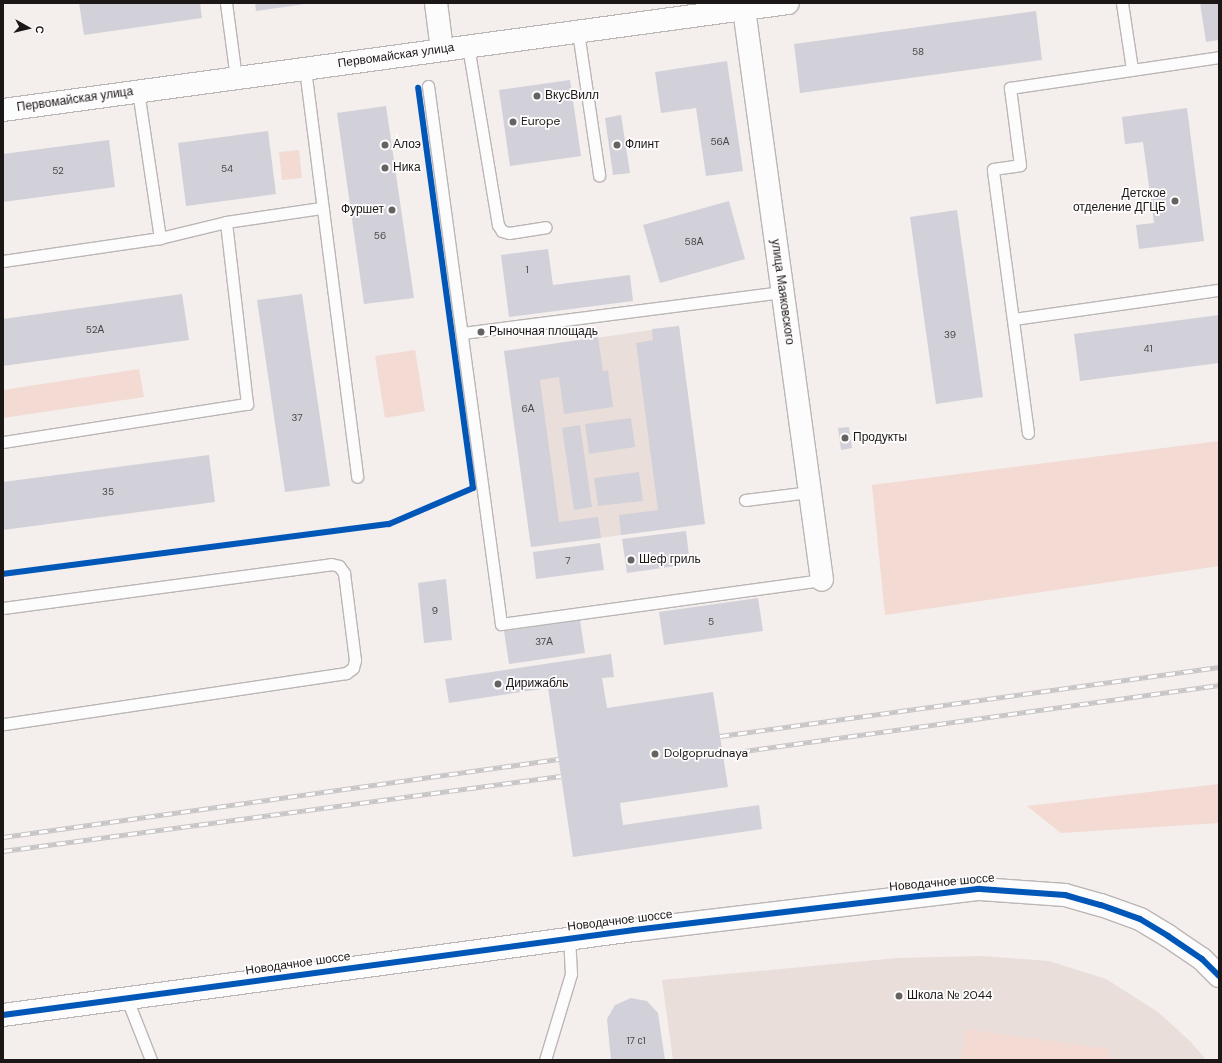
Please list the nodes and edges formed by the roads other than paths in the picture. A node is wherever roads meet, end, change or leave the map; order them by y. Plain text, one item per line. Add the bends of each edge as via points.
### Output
1 (226, 3) edge
2 (436, 3) edge
3 (788, 3) edge
4 (1122, 3) edge
5 (743, 6) edge
6 (578, 32) junction
7 (468, 46) junction
8 (442, 50) junction
9 (1219, 57) edge
10 (305, 69) junction
11 (1132, 69) junction
12 (236, 78) junction
13 (428, 86) dead end
14 (138, 92) junction
15 (3, 110) edge
16 (599, 175) dead end
17 (322, 208) junction
18 (226, 222) junction
19 (546, 228) dead end
20 (160, 238) junction
21 (3, 261) edge
22 (1219, 290) edge
23 (782, 292) junction
24 (1014, 319) junction
25 (462, 333) junction
26 (1028, 433) dead end
27 (3, 442) edge
28 (357, 477) dead end
29 (808, 492) junction
30 (745, 500) dead end
31 (822, 580) joint
32 (3, 608) edge
33 (3, 724) edge
34 (569, 938) junction
35 (1219, 976) edge
36 (127, 999) junction
37 (3, 1015) edge
38 (152, 1060) edge
39 (545, 1060) edge

1 - 12 lane
2 - 8 street
3 - 5 street, Первомайская улица
4 - 11 lane
5 - 6 street, Первомайская улица
5 - 23 street, улица Маяковского
6 - 7 street, Первомайская улица
6 - 16 lane
7 - 8 street, Первомайская улица
7 - 19 lane via 498,225 502,231 509,232
8 - 10 street, Первомайская улица
9 - 11 lane
10 - 12 street, Первомайская улица
10 - 17 lane
11 - 24 lane via 1010,88 1020,165 993,169
12 - 14 street, Первомайская улица
13 - 25 lane
14 - 15 street, Первомайская улица
14 - 20 lane
17 - 18 lane
17 - 28 lane
18 - 20 lane
18 - 27 lane via 247,404
20 - 21 lane
22 - 24 lane
23 - 25 lane
23 - 29 street, улица Маяковского
24 - 26 lane
25 - 31 lane via 501,624
29 - 30 lane
29 - 31 street, улица Маяковского
32 - 33 lane via 331,564 339,566 344,573 355,660 353,668 346,674
34 - 35 street, Новодачное шоссе via 938,893 980,889 1024,890 1065,895 1140,919 1202,959
34 - 36 street, Новодачное шоссе
34 - 39 lane via 571,974
36 - 37 street, Новодачное шоссе
36 - 38 lane

